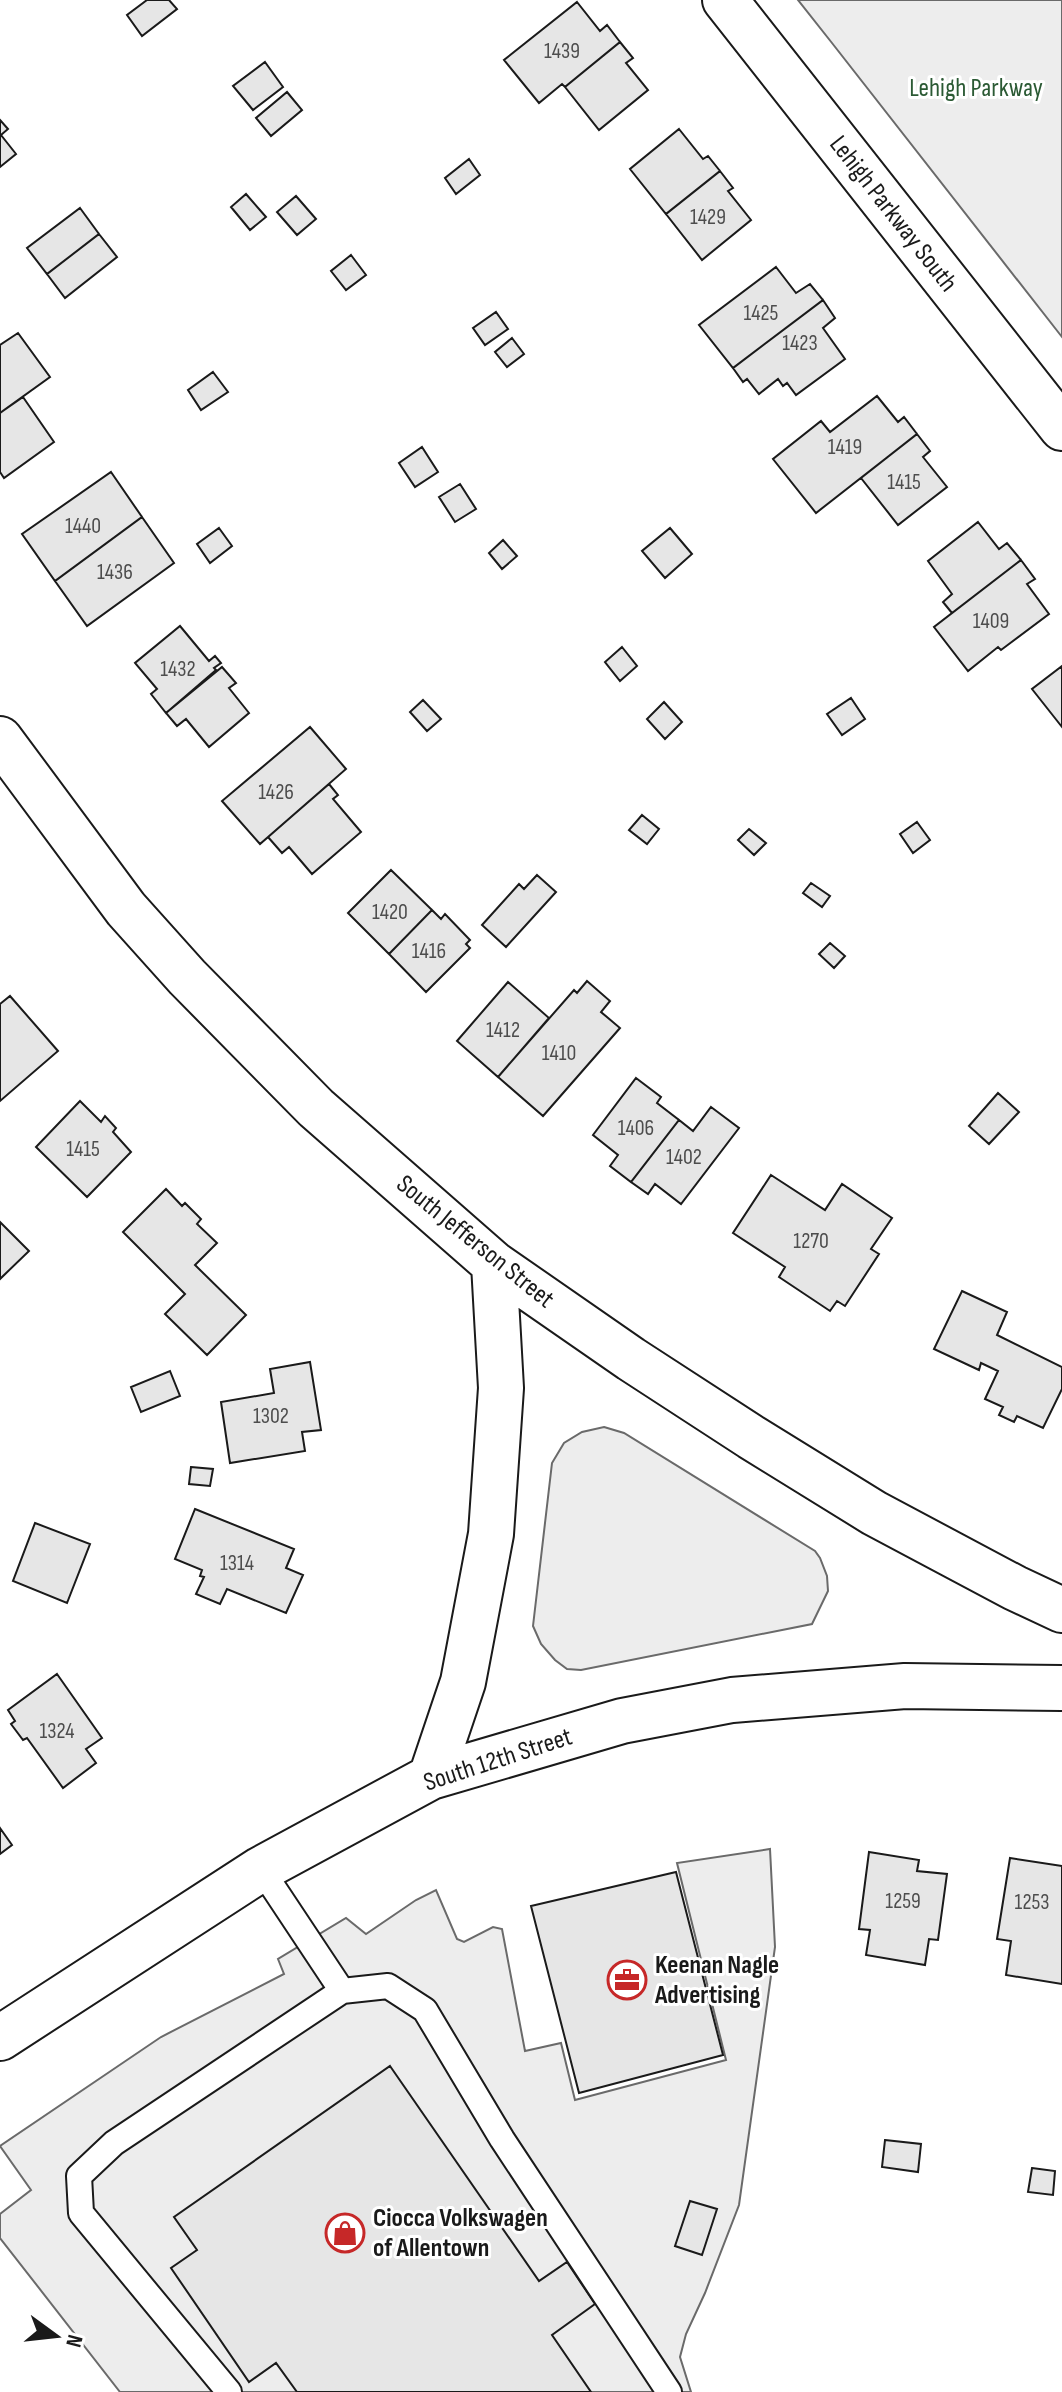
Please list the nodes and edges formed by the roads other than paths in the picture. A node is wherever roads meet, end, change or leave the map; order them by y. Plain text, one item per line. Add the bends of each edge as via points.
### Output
1 (725, 0) edge
2 (1062, 428) edge
3 (0, 739) edge
4 (494, 1264) junction
5 (1062, 1610) edge
6 (1062, 1688) edge
7 (431, 1777) junction
8 (261, 1869) junction
9 (342, 1991) junction
10 (0, 2038) edge
11 (662, 2390) edge
12 (229, 2392) edge

1 - 2 street, Lehigh Parkway South
3 - 4 street, South Jefferson Street via 126,909 187,977 316,1108
4 - 5 street, South Jefferson Street via 684,1394 862,1505
4 - 7 street via 501,1388 491,1534 463,1682
6 - 7 street, South 12th Street via 905,1686 732,1700 622,1721
7 - 8 street, South 12th Street
8 - 9 lane
8 - 10 street, South 12th Street
9 - 11 lane via 388,1986 425,2010
9 - 12 lane via 114,2143 79,2176 81,2213

